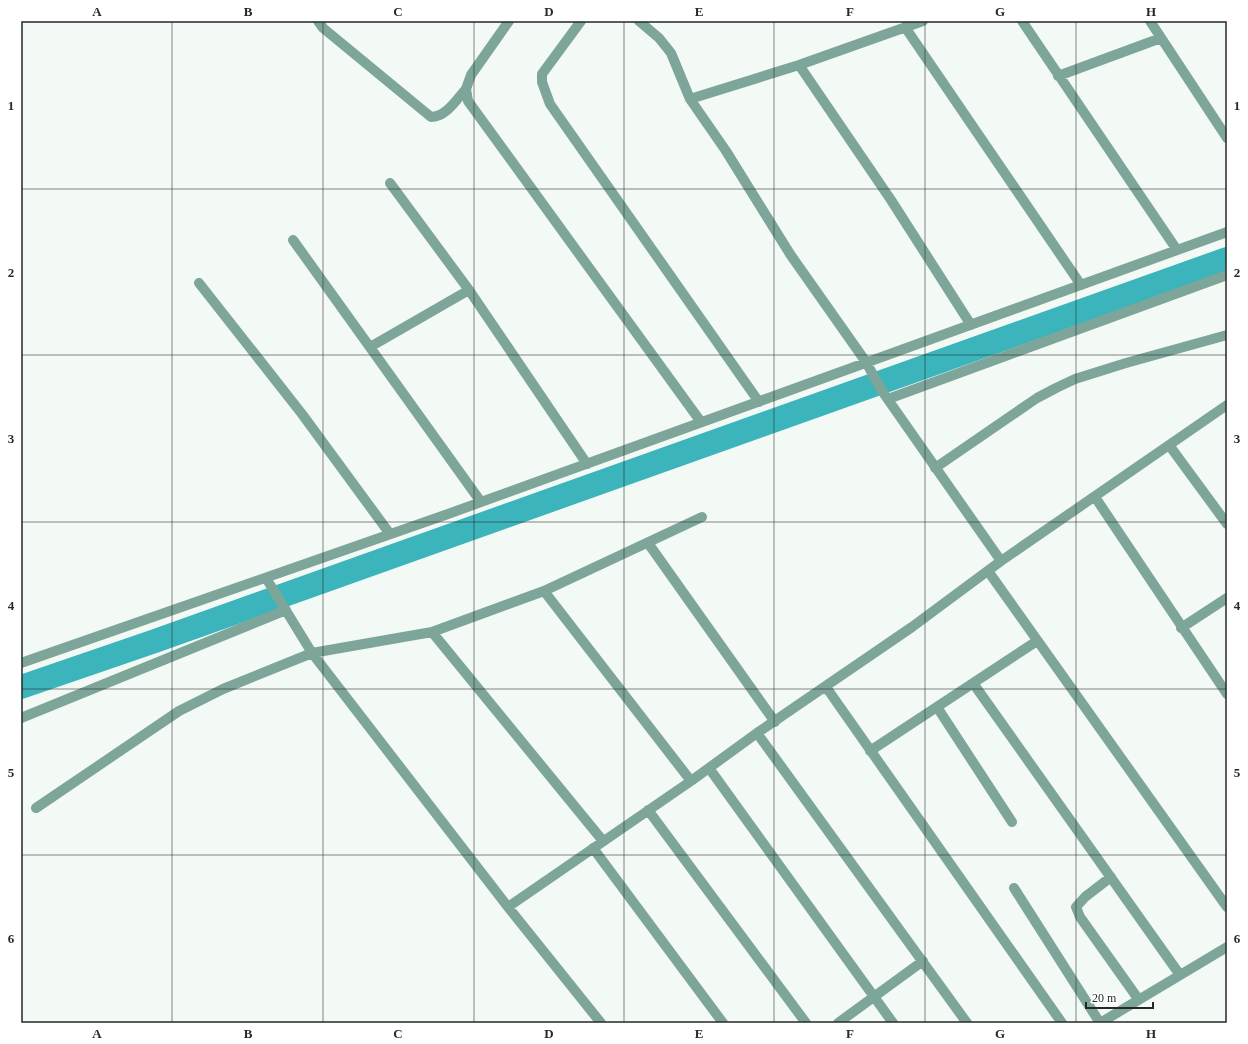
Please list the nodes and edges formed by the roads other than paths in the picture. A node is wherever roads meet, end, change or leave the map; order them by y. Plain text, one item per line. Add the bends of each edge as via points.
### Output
1 (318, 21) edge
2 (509, 21) edge
3 (581, 21) edge
4 (639, 21) edge
5 (923, 21) edge
6 (1022, 21) edge
7 (1150, 21) edge
8 (908, 24) edge
9 (1161, 38) junction
10 (799, 65) junction
11 (1058, 76) junction
12 (466, 89) junction
13 (690, 99) junction
14 (1227, 138) edge
15 (390, 183) dead end
16 (1227, 232) edge
17 (293, 240) dead end
18 (1177, 250) junction
19 (1227, 276) edge
20 (199, 282) dead end
21 (1081, 285) junction
22 (469, 290) junction
23 (971, 325) junction
24 (1226, 338) edge
25 (370, 347) junction
26 (868, 366) junction
27 (888, 400) junction
28 (759, 402) junction
29 (1227, 405) edge
30 (701, 422) junction
31 (1169, 444) junction
32 (587, 464) junction
33 (936, 468) junction
34 (1095, 497) junction
35 (481, 502) junction
36 (702, 517) dead end
37 (1227, 524) edge
38 (390, 534) junction
39 (648, 543) junction
40 (1001, 561) junction
41 (988, 571) junction
42 (266, 578) junction
43 (544, 590) junction
44 (1227, 598) edge
45 (286, 610) junction
46 (1181, 628) junction
47 (432, 632) junction
48 (1037, 641) junction
49 (312, 653) junction
50 (21, 663) edge
51 (973, 683) junction
52 (826, 687) junction
53 (1227, 694) edge
54 (937, 707) junction
55 (21, 718) edge
56 (775, 722) junction
57 (757, 733) junction
58 (870, 750) junction
59 (709, 768) junction
60 (691, 781) junction
61 (36, 808) dead end
62 (648, 810) junction
63 (1012, 822) dead end
64 (603, 841) junction
65 (593, 848) junction
66 (1111, 877) junction
67 (1014, 888) dead end
68 (508, 907) junction
69 (1227, 907) edge
70 (1227, 947) edge
71 (923, 961) junction
72 (1180, 975) junction
73 (873, 998) junction
74 (1139, 1000) junction
75 (601, 1023) edge
76 (723, 1023) edge
77 (806, 1023) edge
78 (838, 1023) edge
79 (893, 1023) edge
80 (967, 1023) edge
81 (1062, 1023) edge
82 (1100, 1023) edge

1 - 12 street via 431,116 442,114
2 - 12 street via 472,74
3 - 28 street via 542,74 542,82 550,104
4 - 13 street via 659,38 671,53
5 - 8 street
6 - 11 street
7 - 9 street
8 - 10 street
8 - 21 street
9 - 11 street
9 - 14 street
10 - 13 street
10 - 23 street via 891,200
11 - 18 street
12 - 30 street via 468,101 477,115
13 - 26 street via 726,151 790,254
15 - 22 street
16 - 18 street
17 - 25 street
18 - 21 street
19 - 27 street
20 - 38 street via 302,414
21 - 23 street
22 - 25 street
22 - 32 street
23 - 26 street
24 - 33 street via 1126,362 1075,379 1037,398
25 - 35 street
26 - 27 street
26 - 28 street
27 - 33 street
28 - 30 street
29 - 31 street
30 - 32 street
31 - 34 street
31 - 37 street
32 - 35 street
33 - 40 street
34 - 40 street
34 - 46 street
35 - 38 street
36 - 39 street
38 - 42 street
39 - 43 street
39 - 56 street
40 - 41 street
41 - 48 street
41 - 52 street via 912,628
42 - 45 street
42 - 50 street
43 - 47 street
43 - 60 street
44 - 46 street
45 - 49 street
45 - 55 street
46 - 53 street
47 - 49 street
47 - 64 street
48 - 51 street
48 - 69 street
49 - 61 street via 223,689 179,711
49 - 68 street
51 - 54 street
51 - 66 street
52 - 56 street
52 - 58 street
54 - 58 street
54 - 63 street
56 - 57 street
57 - 59 street
57 - 71 street
58 - 81 street
59 - 60 street
59 - 73 street
60 - 62 street
62 - 64 street
62 - 77 street
64 - 65 street
65 - 68 street
65 - 76 street
66 - 72 street
66 - 74 street via 1085,897 1076,908
67 - 82 street
68 - 75 street
70 - 72 street
71 - 73 street
71 - 80 street
72 - 74 street
73 - 78 street
73 - 79 street
74 - 82 street

